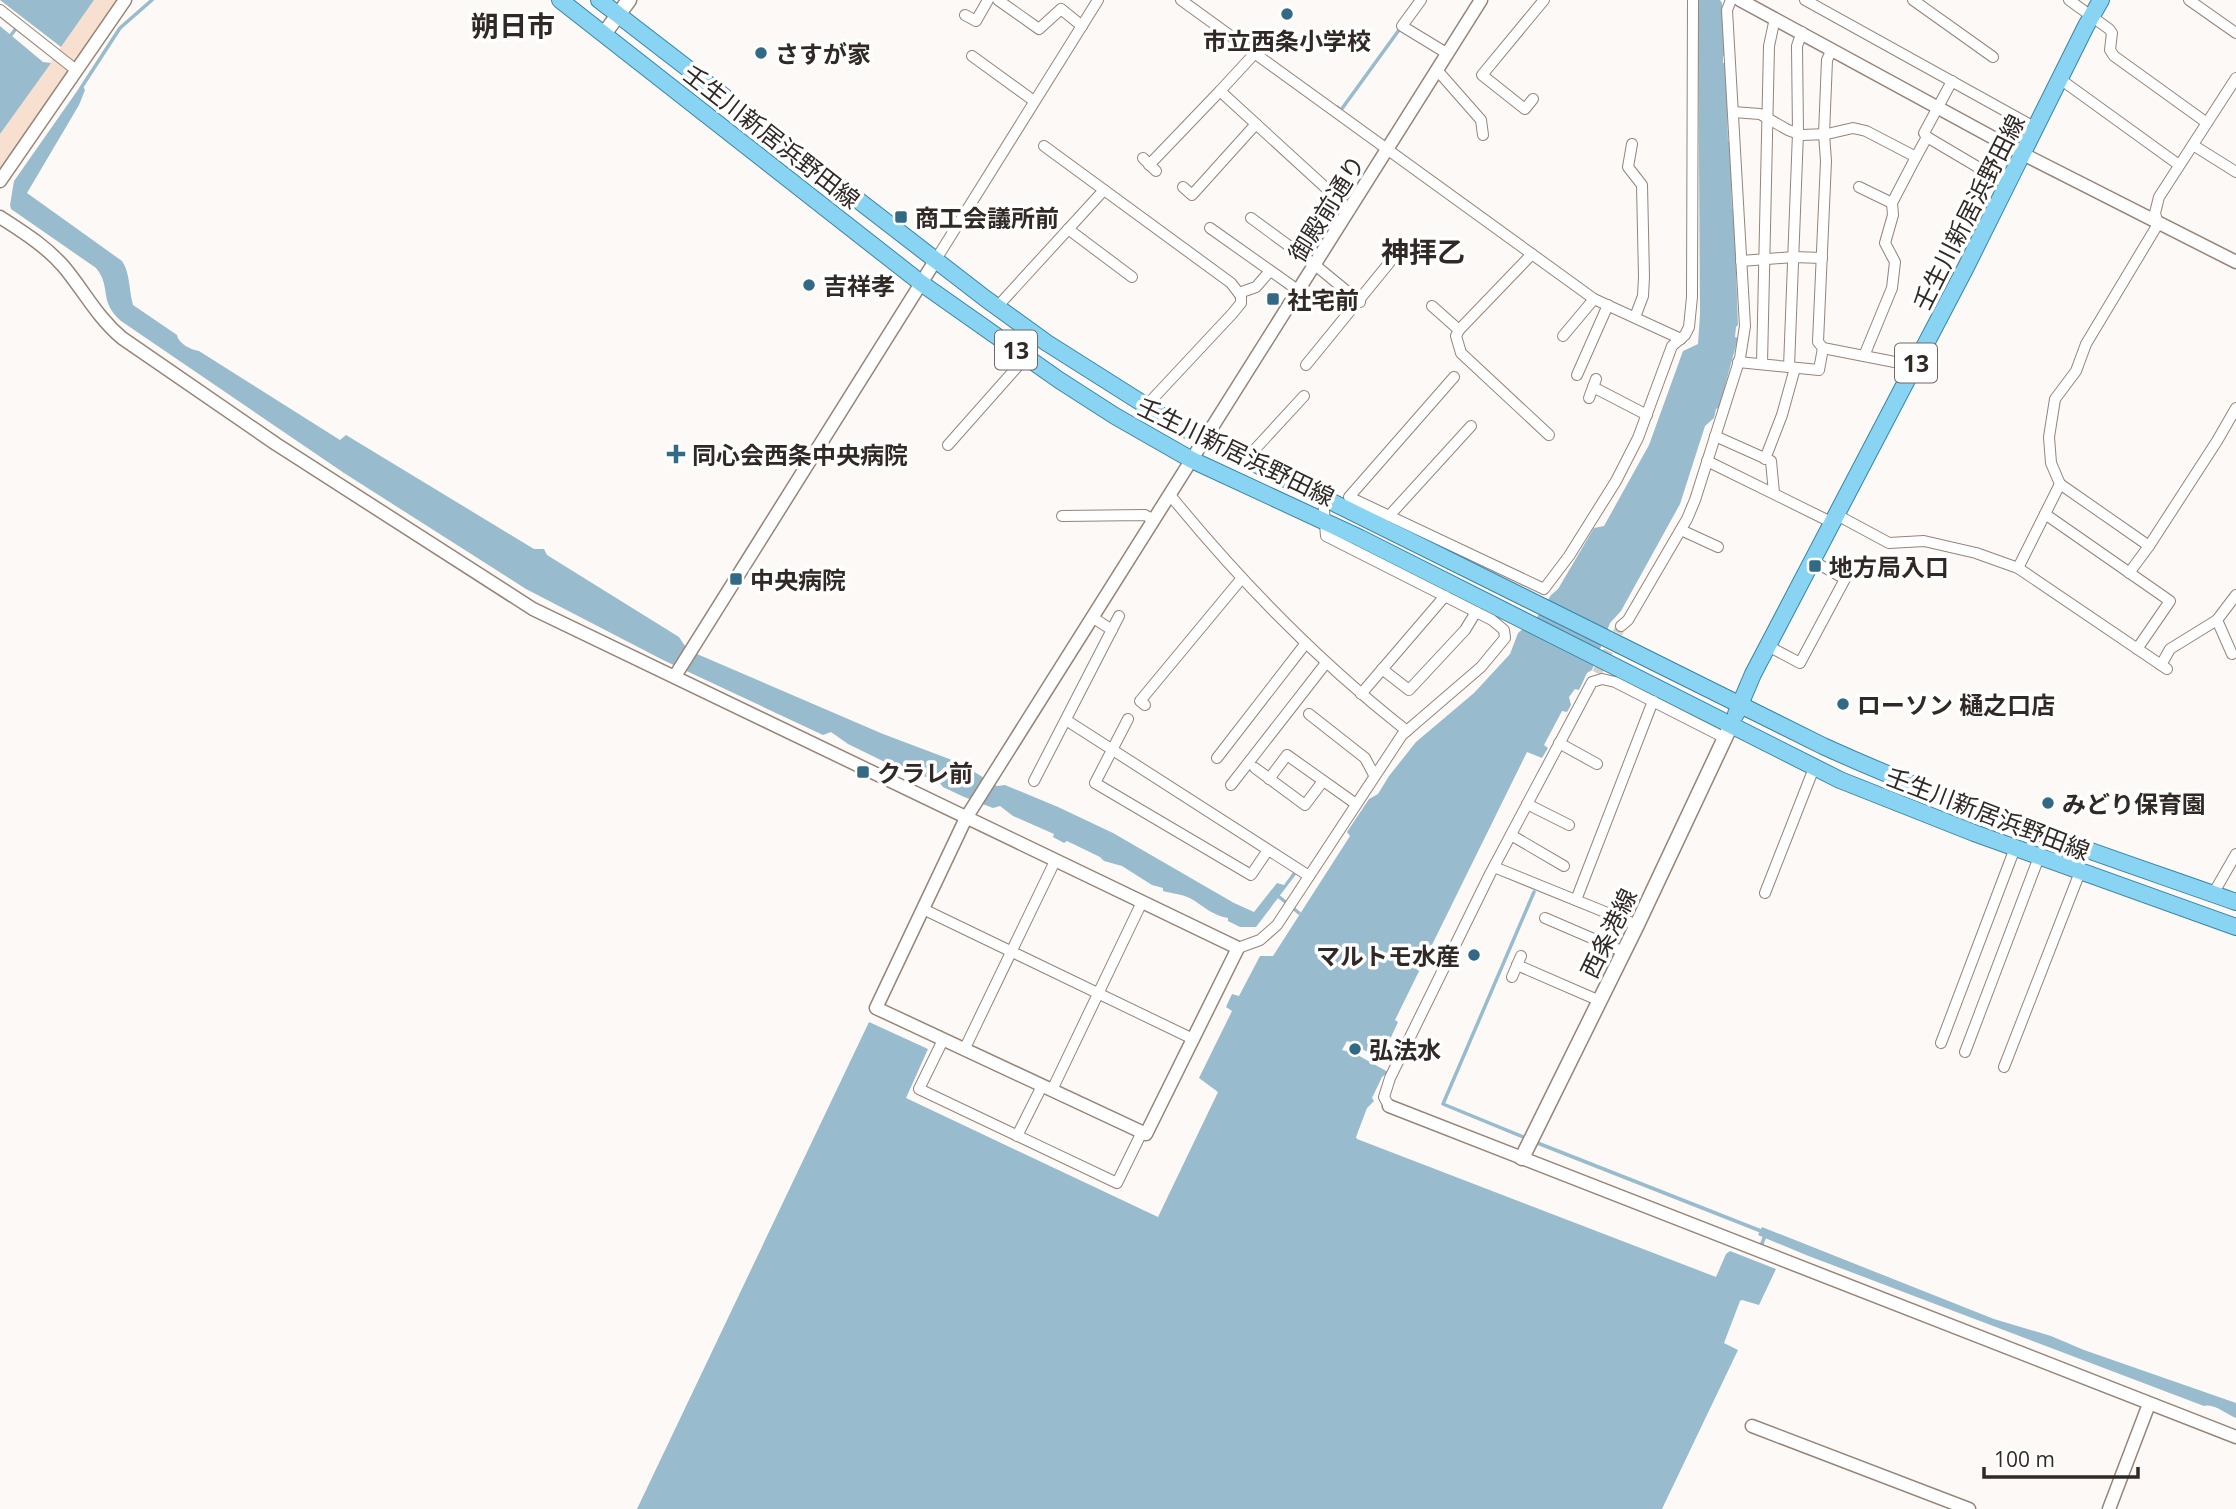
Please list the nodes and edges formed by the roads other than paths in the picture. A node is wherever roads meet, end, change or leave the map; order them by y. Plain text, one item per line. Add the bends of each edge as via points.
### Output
1 (125, 0) edge
2 (560, 0) edge
3 (599, 0) edge
4 (629, 0) edge
5 (988, 0) edge
6 (998, 0) edge
7 (1084, 0) edge
8 (1181, 0) edge
9 (1421, 0) edge
10 (1481, 0) edge
11 (1544, 0) edge
12 (1693, 0) edge
13 (1731, 0) edge
14 (1740, 0) edge
15 (1805, 0) edge
16 (1913, 0) edge
17 (2069, 0) edge
18 (2101, 0) edge
19 (2189, 0) edge
20 (1096, 4) edge
21 (0, 10) edge
22 (617, 13) junction
23 (965, 15) dead end
24 (2092, 16) junction
25 (1775, 18) junction
26 (1082, 26) junction
27 (1802, 32) junction
28 (2236, 33) edge
29 (604, 34) junction
30 (1832, 49) junction
31 (1255, 53) junction
32 (1448, 54) junction
33 (972, 56) dead end
34 (1993, 57) dead end
35 (76, 70) junction
36 (1437, 70) junction
37 (2236, 78) edge
38 (2060, 79) junction
39 (1952, 81) junction
40 (1220, 91) junction
41 (1533, 99) dead end
42 (1034, 101) junction
43 (1937, 107) junction
44 (1733, 112) junction
45 (1768, 116) junction
46 (2207, 123) junction
47 (1256, 124) junction
48 (2036, 128) junction
49 (1798, 133) junction
50 (1824, 134) junction
51 (1483, 135) dead end
52 (1927, 137) junction
53 (1632, 144) dead end
54 (2193, 145) junction
55 (1044, 146) dead end
56 (1388, 149) junction
57 (2023, 154) junction
58 (1916, 157) junction
59 (1149, 165) dead end
60 (2179, 165) junction
61 (2236, 172) edge
62 (0, 181) edge
63 (2008, 185) junction
64 (1183, 187) dead end
65 (1859, 187) dead end
66 (1104, 190) junction
67 (1892, 203) junction
68 (1350, 210) junction
69 (0, 217) edge
70 (1251, 218) dead end
71 (2158, 224) junction
72 (1210, 228) dead end
73 (1068, 229) junction
74 (1532, 254) junction
75 (1394, 257) dead end
76 (1794, 257) junction
77 (1822, 258) junction
78 (1765, 259) junction
79 (934, 261) junction
80 (1741, 261) junction
81 (2236, 262) edge
82 (1315, 265) junction
83 (1270, 271) junction
84 (1132, 277) dead end
85 (921, 283) junction
86 (1299, 291) junction
87 (1239, 293) junction
88 (1594, 299) junction
89 (1360, 302) junction
90 (1608, 305) junction
91 (1432, 306) dead end
92 (997, 307) junction
93 (1635, 317) junction
94 (1459, 330) junction
95 (1563, 336) dead end
96 (1681, 339) junction
97 (1823, 348) junction
98 (1864, 356) junction
99 (1026, 357) junction
100 (1738, 362) junction
101 (1762, 364) junction
102 (1306, 365) dead end
103 (1915, 366) junction
104 (1792, 368) junction
105 (1577, 375) dead end
106 (1454, 377) dead end
107 (1592, 388) dead end
108 (1304, 396) dead end
109 (1146, 406) junction
110 (2236, 408) edge
111 (1647, 415) junction
112 (1471, 426) dead end
113 (1549, 435) dead end
114 (1716, 436) junction
115 (1205, 438) junction
116 (948, 445) dead end
117 (1765, 458) junction
118 (1246, 459) junction
119 (1192, 460) junction
120 (1707, 461) junction
121 (2060, 484) junction
122 (1774, 493) junction
123 (1170, 495) junction
124 (1323, 498) junction
125 (1371, 514) junction
126 (2045, 514) junction
127 (1062, 516) dead end
128 (1389, 516) junction
129 (1835, 519) junction
130 (1154, 520) junction
131 (1326, 521) junction
132 (1681, 530) junction
133 (1360, 538) junction
134 (2149, 546) junction
135 (1718, 547) dead end
136 (1813, 561) junction
137 (2018, 568) junction
138 (2129, 573) junction
139 (1242, 578) junction
140 (1444, 596) junction
141 (2236, 596) edge
142 (1476, 612) junction
143 (1119, 616) dead end
144 (1093, 617) junction
145 (2217, 620) junction
146 (1621, 626) tunnel mouth
147 (1112, 630) junction
148 (1306, 643) junction
149 (1768, 646) junction
150 (2137, 649) junction
151 (2232, 654) dead end
152 (1326, 663) junction
153 (1382, 669) junction
154 (1596, 671) junction
155 (676, 673) junction
156 (1361, 694) junction
157 (1653, 701) junction
158 (1145, 705) dead end
159 (1741, 705) junction
160 (1309, 714) dead end
161 (1128, 719) dead end
162 (1066, 720) junction
163 (1407, 731) junction
164 (1728, 732) junction
165 (1559, 743) junction
166 (1111, 750) junction
167 (1217, 758) dead end
168 (1597, 764) dead end
169 (1255, 768) dead end
170 (1814, 768) junction
171 (1374, 775) junction
172 (1269, 779) junction
173 (1034, 781) dead end
174 (1323, 781) junction
175 (1231, 785) dead end
176 (1356, 804) junction
177 (1527, 804) junction
178 (969, 813) junction
179 (1569, 825) dead end
180 (1511, 835) junction
181 (2015, 848) junction
182 (1268, 850) junction
183 (2236, 854) edge
184 (2039, 857) junction
185 (1055, 861) junction
186 (1564, 866) dead end
187 (1494, 867) junction
188 (2080, 872) junction
189 (1309, 876) junction
190 (1765, 893) dead end
191 (2214, 894) junction
192 (1576, 900) junction
193 (1142, 902) junction
194 (2236, 902) edge
195 (923, 909) junction
196 (1545, 919) dead end
197 (1637, 925) junction
198 (2236, 927) edge
199 (1238, 947) junction
200 (1624, 951) junction
201 (1012, 952) junction
202 (1512, 977) dead end
203 (1098, 993) junction
204 (1600, 1001) junction
205 (1193, 1039) junction
206 (943, 1040) junction
207 (1941, 1043) dead end
208 (964, 1050) junction
209 (1965, 1052) dead end
210 (2004, 1067) dead end
211 (1047, 1088) junction
212 (1389, 1106) joint
213 (1142, 1132) junction
214 (1017, 1136) junction
215 (1522, 1158) junction
216 (2149, 1404) junction
217 (1752, 1426) dead end
218 (2236, 1437) edge
219 (1969, 1509) edge
220 (2109, 1509) edge

1 - 35 street
2 - 29 main road, 壬生川新居浜野田線 / 13
3 - 22 main road, 壬生川新居浜野田線 / 13
4 - 22 main road
5 - 23 street via 976,21
6 - 26 street via 1039,29 1061,9
7 - 20 street
8 - 31 street
9 - 32 street via 1402,26
10 - 32 street, 御殿前通り
11 - 41 street via 1482,75 1525,109
12 - 96 street via 1691,313
13 - 44 street via 1727,10
14 - 25 street
15 - 39 street
16 - 34 street
17 - 24 street
18 - 24 main road, 壬生川新居浜野田線 / 13
19 - 28 street
20 - 26 street
21 - 35 street
22 - 29 main road
22 - 79 main road, 壬生川新居浜野田線 / 13
24 - 38 main road, 壬生川新居浜野田線 / 13
24 - 46 street via 2112,33 2114,56
25 - 27 street
25 - 45 street via 1769,46
26 - 42 street
27 - 30 street
27 - 49 street via 1797,46
29 - 85 main road, 壬生川新居浜野田線 / 13
30 - 43 street
30 - 50 street via 1827,60
31 - 40 street
31 - 56 street
32 - 36 street, 御殿前通り
33 - 42 street
35 - 62 street
36 - 51 street via 1481,120
36 - 56 street, 御殿前通り
37 - 46 street
38 - 48 main road, 壬生川新居浜野田線 / 13
38 - 60 street
39 - 43 street
39 - 48 street
40 - 47 street
40 - 59 street
42 - 79 street
43 - 52 street via 1924,133
43 - 57 street
44 - 45 street
44 - 80 street
45 - 49 street
45 - 78 street
46 - 54 street
47 - 64 street via 1192,195
47 - 68 street
48 - 57 main road, 壬生川新居浜野田線 / 13
49 - 50 street
49 - 76 street
50 - 58 street via 1853,128 1866,131
50 - 77 street
52 - 58 street
52 - 63 street
53 - 93 street via 1628,167 1642,185 1645,259 1643,296
54 - 60 street
54 - 61 street
55 - 66 street
56 - 68 street, 御殿前通り
56 - 74 street
57 - 63 main road, 壬生川新居浜野田線 / 13
57 - 71 street
58 - 67 street
60 - 71 street via 2156,204
63 - 103 main road, 壬生川新居浜野田線 / 13
65 - 67 street
66 - 73 street
66 - 87 street
67 - 98 street via 1885,243 1895,262 1892,288
68 - 82 street, 御殿前通り
69 - 155 street via 52,254 99,318 122,338 276,444 533,609
70 - 82 street
71 - 81 street
71 - 121 street via 2086,344 2076,371 2055,399 2049,437 2051,463
72 - 83 street
73 - 84 street
73 - 92 street
74 - 88 street
74 - 94 street
75 - 89 street
76 - 77 street
76 - 78 street
76 - 104 street
77 - 97 street via 1818,342
78 - 80 street
78 - 101 street
79 - 85 street
79 - 92 main road, 壬生川新居浜野田線 / 13
80 - 100 street via 1745,326
82 - 86 street, 御殿前通り
82 - 89 street
83 - 86 street
83 - 87 street via 1256,287
85 - 99 main road, 壬生川新居浜野田線 / 13
85 - 155 street
86 - 115 street, 御殿前通り
87 - 109 street via 1241,303
88 - 90 street
88 - 95 street
89 - 102 street
90 - 93 street
90 - 105 street
91 - 94 street
92 - 109 main road, 壬生川新居浜野田線 / 13
93 - 96 street
94 - 113 street via 1456,344 1461,353
96 - 111 street via 1672,346
97 - 98 street
97 - 104 street via 1819,370
98 - 103 street
99 - 116 street
99 - 119 main road, 壬生川新居浜野田線 / 13
100 - 101 street
100 - 114 street
101 - 104 street
103 - 129 main road, 壬生川新居浜野田線 / 13
104 - 117 street via 1782,415
106 - 125 street via 1349,497
107 - 111 street
108 - 118 street
109 - 115 main road, 壬生川新居浜野田線 / 13
110 - 134 street
111 - 128 street via 1616,481 1544,589
112 - 128 street
114 - 117 street
114 - 120 street
115 - 118 main road, 壬生川新居浜野田線 / 13
115 - 119 street, 御殿前通り
117 - 122 street via 1771,461
118 - 124 main road, 壬生川新居浜野田線 / 13
119 - 123 street, 御殿前通り
119 - 131 main road, 壬生川新居浜野田線 / 13
120 - 122 street
120 - 132 street
121 - 126 street
121 - 134 street
122 - 129 street
123 - 130 street, 御殿前通り
123 - 139 street
124 - 125 main road, 壬生川新居浜野田線 / 13
124 - 131 street
125 - 128 street
125 - 133 street
125 - 159 main road, 壬生川新居浜野田線 / 13 via 1541,607
126 - 137 street
126 - 138 street
127 - 130 street via 1145,515
129 - 136 main road, 壬生川新居浜野田線 / 13
129 - 137 street via 1889,543 1924,541
130 - 144 street, 御殿前通り
131 - 133 main road, 壬生川新居浜野田線 / 13
131 - 140 street via 1326,536
132 - 135 street
132 - 146 street
133 - 154 main road, 壬生川新居浜野田線 / 13 via 1523,619
134 - 138 street
136 - 149 main road, 壬生川新居浜野田線 / 13
136 - 149 street via 1845,579 1800,663
137 - 150 street
138 - 150 street via 2170,601
139 - 148 street
139 - 158 street via 1140,701
140 - 142 street
140 - 153 street
141 - 145 street
142 - 153 street via 1409,690
142 - 163 street via 1499,624 1505,638 1481,667
143 - 147 street
144 - 147 street
144 - 178 street, 御殿前通り
145 - 150 street via 2170,649 2164,667
145 - 151 street
147 - 162 street
148 - 152 street
148 - 167 street
149 - 159 main road, 壬生川新居浜野田線 / 13
152 - 156 street
152 - 175 street
153 - 156 street
154 - 157 street via 1602,679
154 - 164 main road, 壬生川新居浜野田線 / 13
154 - 165 street
155 - 178 street
156 - 163 street
157 - 164 street
157 - 192 street
159 - 164 main road, 壬生川新居浜野田線 / 13
159 - 191 main road, 壬生川新居浜野田線 / 13 via 1896,779
160 - 171 street via 1365,758
161 - 166 street
162 - 166 street
162 - 173 street
163 - 171 street
164 - 170 main road, 壬生川新居浜野田線 / 13
164 - 197 main road, 西条港線
165 - 168 street
165 - 177 street
166 - 182 street
166 - 182 street via 1095,783 1251,875
169 - 172 street
170 - 181 main road, 壬生川新居浜野田線 / 13
170 - 190 street
171 - 176 street
172 - 174 street via 1305,804
172 - 174 street via 1287,755
174 - 176 street
176 - 189 street
177 - 179 street
177 - 180 street
178 - 185 street
178 - 195 street, 御殿前通り
180 - 186 street
180 - 187 street
181 - 184 main road, 壬生川新居浜野田線 / 13
181 - 207 street
182 - 189 street
183 - 191 street
184 - 188 main road, 壬生川新居浜野田線 / 13
184 - 209 street
185 - 193 street
185 - 201 street
187 - 192 street
187 - 212 street via 1390,1078 1384,1097
188 - 198 main road, 壬生川新居浜野田線 / 13
188 - 210 street
189 - 199 street via 1268,934
191 - 194 main road, 壬生川新居浜野田線 / 13
192 - 197 street
193 - 199 street
193 - 203 street
195 - 201 street
195 - 206 street, 御殿前通り via 876,1008
196 - 200 street
197 - 200 main road, 西条港線
199 - 205 street
200 - 204 main road, 西条港線
201 - 203 street
201 - 208 street
202 - 204 street via 1519,961
203 - 205 street
203 - 211 street
204 - 215 main road, 西条港線
205 - 213 street via 1146,1134
206 - 208 street
206 - 214 street via 919,1089
208 - 211 street
211 - 213 street
211 - 214 street
212 - 215 street
213 - 214 street via 1117,1183
215 - 216 street
216 - 218 street
216 - 220 street
217 - 219 street

